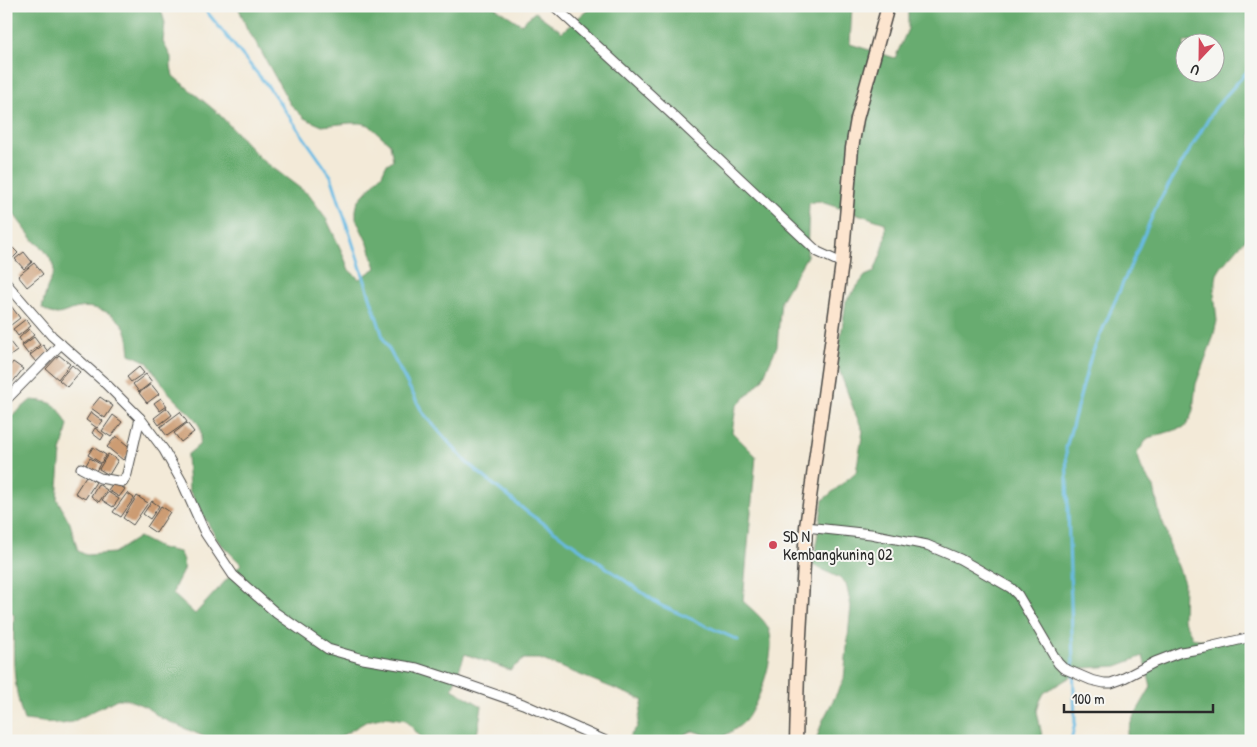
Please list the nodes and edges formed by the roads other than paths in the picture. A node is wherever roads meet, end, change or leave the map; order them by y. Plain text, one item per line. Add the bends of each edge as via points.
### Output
1 (554, 6) edge
2 (888, 6) edge
3 (842, 263) junction
4 (6, 284) edge
5 (61, 344) junction
6 (6, 400) edge
7 (140, 418) junction
8 (81, 468) dead end
9 (806, 527) junction
10 (1251, 637) edge
11 (606, 741) edge
12 (796, 741) edge

1 - 3 street via 818,252
2 - 3 street via 857,119
3 - 9 street
4 - 5 street
5 - 6 street
5 - 7 street
7 - 8 street via 127,474 122,482 100,478
7 - 11 street via 164,450 205,533 233,575 313,640 340,653 417,668 454,680 523,704
9 - 10 street via 871,534 927,545 960,558 1018,595 1058,663 1091,680 1111,683 1181,652
9 - 12 street

